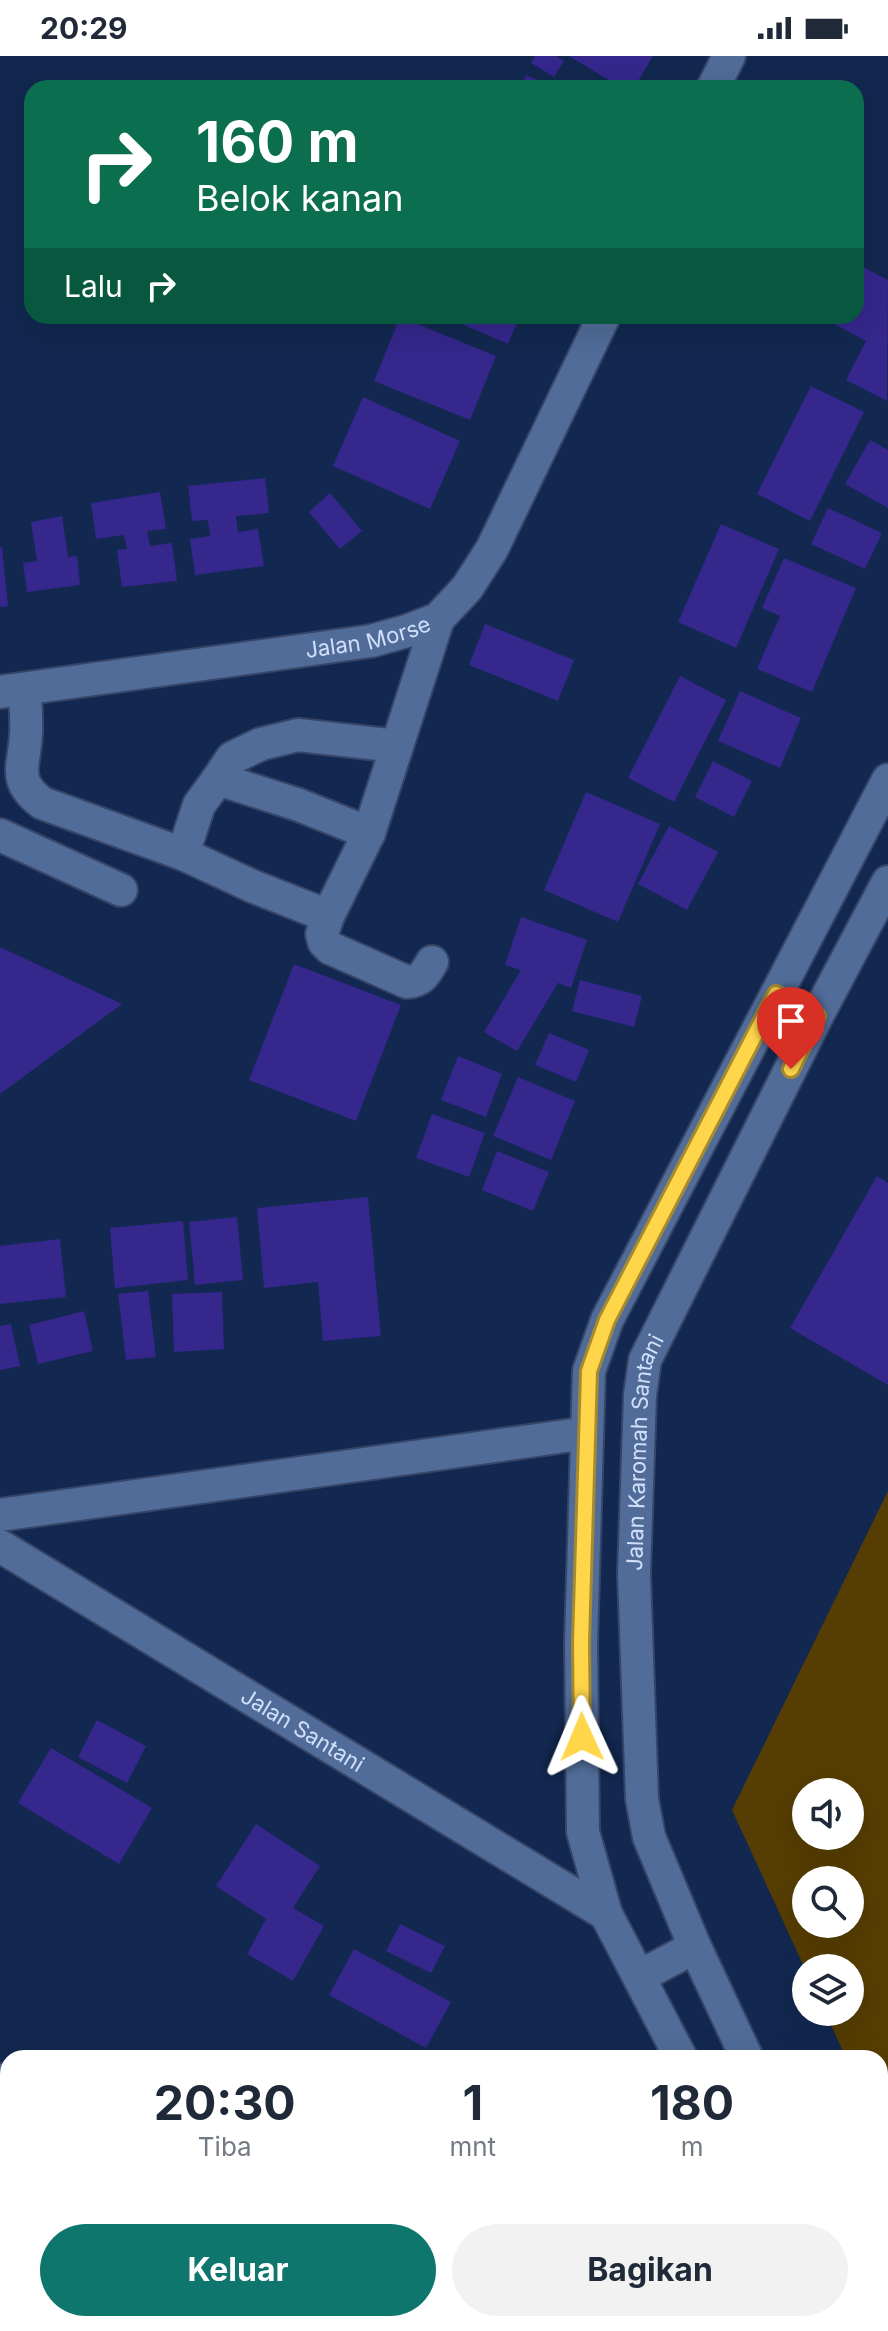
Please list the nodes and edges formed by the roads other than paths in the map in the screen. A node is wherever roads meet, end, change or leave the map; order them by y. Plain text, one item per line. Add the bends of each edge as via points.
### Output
1 (729, 56) edge
2 (717, 80) edge
3 (600, 324) edge
4 (438, 619) junction
5 (13, 691) edge
6 (397, 746) junction
7 (11, 760) edge
8 (218, 779) junction
9 (888, 780) edge
10 (369, 833) junction
11 (0, 835) edge
12 (183, 854) junction
13 (888, 882) edge
14 (121, 890) dead end
15 (328, 916) junction
16 (432, 962) dead end
17 (776, 994) junction
18 (817, 1016) junction
19 (587, 1433) junction
20 (0, 1515) edge
21 (0, 1546) edge
22 (606, 1914) junction
23 (695, 1947) junction
24 (640, 1976) junction
25 (677, 2050) edge
26 (743, 2050) edge

1 - 2 street
3 - 4 street, Jalan Morse via 492,549 467,588
4 - 5 street, Jalan Morse via 371,641
4 - 6 street
5 - 7 street via 26,736
6 - 8 street via 298,735 232,758
6 - 10 street
7 - 12 street via 21,768 29,792 42,803
8 - 10 street
8 - 12 street via 199,805
9 - 17 street
10 - 15 street
11 - 14 street
12 - 15 street
13 - 18 street, Jalan Karomah Santani
15 - 16 street via 322,934 330,948 407,982 423,978
17 - 18 street
17 - 19 street via 607,1320 589,1371
18 - 23 street, Jalan Karomah Santani via 645,1360 640,1395 634,1574 642,1799 649,1837
19 - 20 street
19 - 22 street via 583,1832
21 - 22 street, Jalan Santani
22 - 24 street
23 - 24 street
23 - 26 street, Jalan Karomah Santani
24 - 25 street

